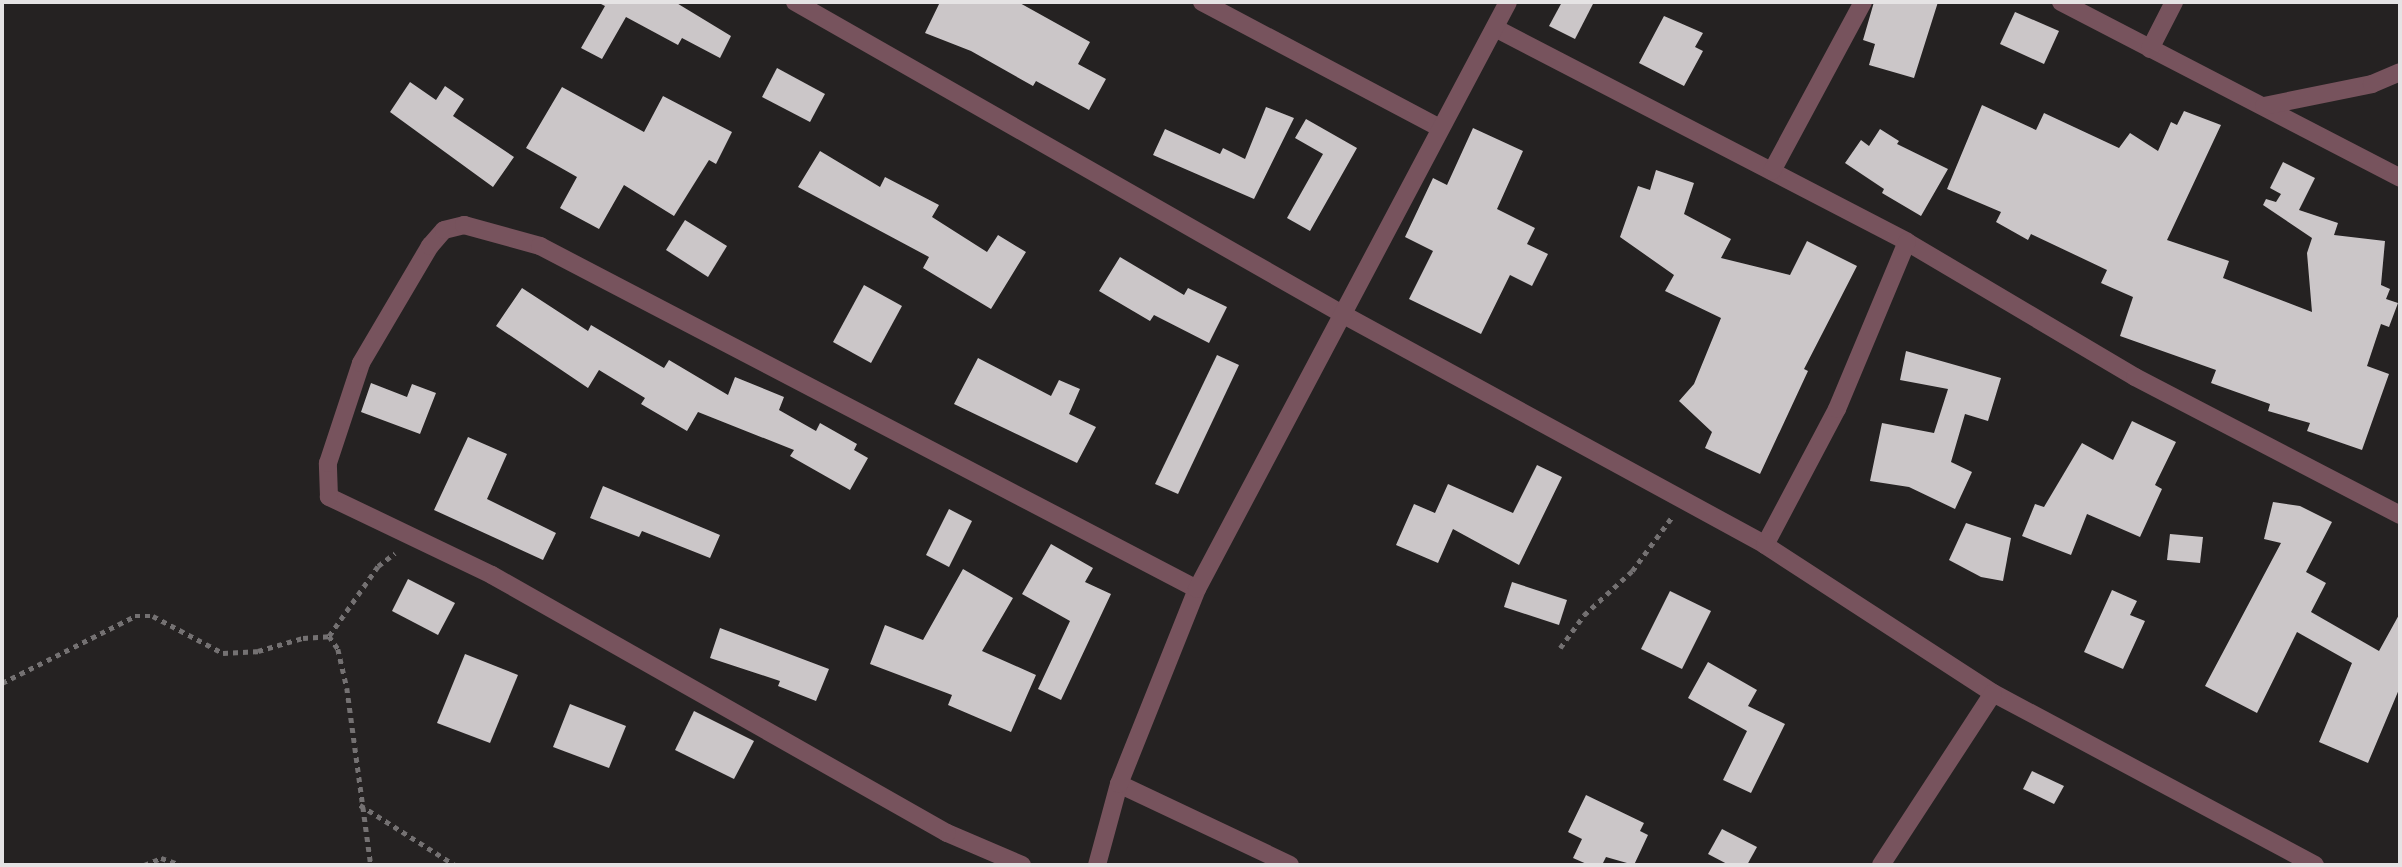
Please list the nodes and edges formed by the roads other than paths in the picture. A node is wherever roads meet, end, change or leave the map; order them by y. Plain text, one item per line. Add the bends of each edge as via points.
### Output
1 (795, 2) edge
2 (1202, 2) edge
3 (1508, 2) edge
4 (1863, 2) edge
5 (2061, 2) edge
6 (2174, 2) edge
7 (1495, 28) junction
8 (2150, 49) junction
9 (2400, 72) edge
10 (2264, 106) junction
11 (1440, 128) junction
12 (1772, 171) junction
13 (2400, 178) edge
14 (1907, 243) junction
15 (1344, 315) junction
16 (2400, 514) edge
17 (1765, 545) junction
18 (1197, 589) junction
19 (1993, 693) junction
20 (1119, 784) junction
21 (1022, 865) edge
22 (1097, 865) edge
23 (1290, 865) edge
24 (1881, 865) edge
25 (2315, 865) edge

1 - 15 street
2 - 11 street
3 - 7 street
4 - 12 street
5 - 8 street
6 - 8 street
7 - 11 street
7 - 12 street
8 - 10 street
9 - 10 street via 2372,84
10 - 13 street
11 - 15 street
12 - 14 street
14 - 16 street via 2135,377
14 - 17 street via 1837,409
15 - 17 street
15 - 18 street
17 - 19 street
18 - 20 street
18 - 21 street via 540,246 471,225 450,228 438,236 361,363 326,475 326,490 334,500 415,538 702,691 947,833
19 - 24 street
19 - 25 street
20 - 22 street
20 - 23 street

